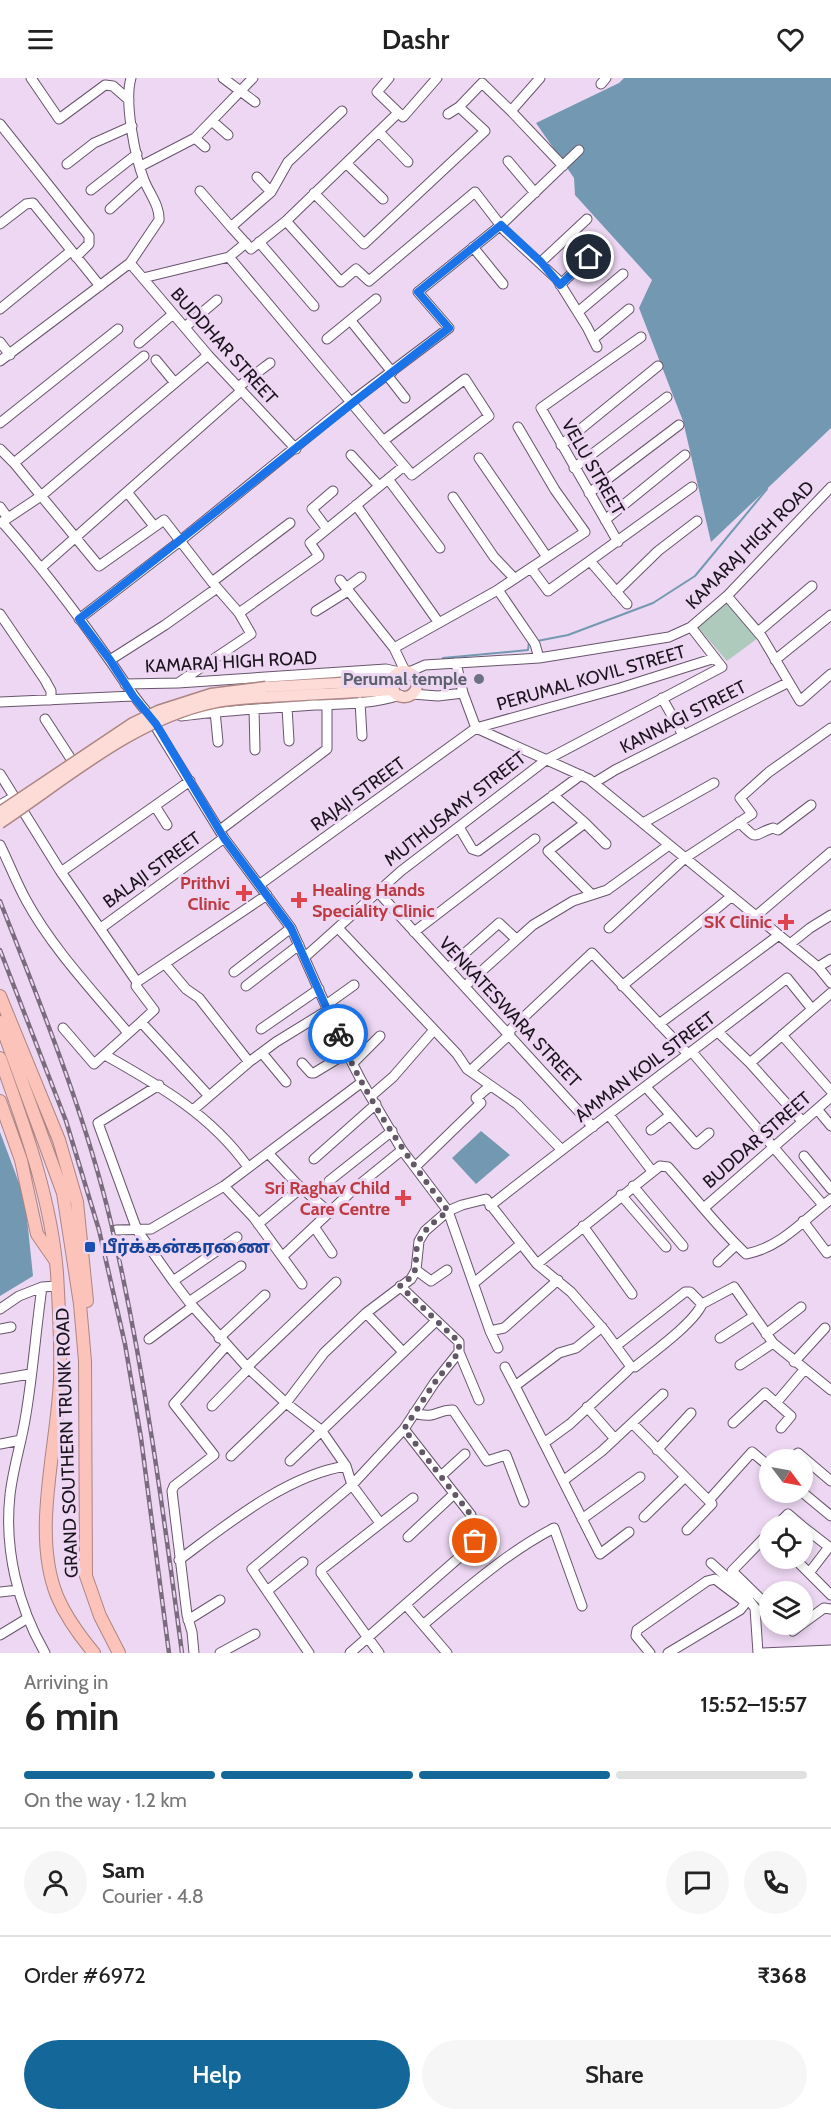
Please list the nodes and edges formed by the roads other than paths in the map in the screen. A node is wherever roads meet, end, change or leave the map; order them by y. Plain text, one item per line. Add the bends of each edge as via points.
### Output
1 (132, 78) edge
2 (223, 78) edge
3 (253, 78) edge
4 (389, 78) edge
5 (437, 78) edge
6 (540, 78) edge
7 (34, 79) edge
8 (241, 91) junction
9 (129, 100) junction
10 (255, 102) dead end
11 (459, 107) junction
12 (342, 111) dead end
13 (511, 111) junction
14 (399, 113) junction
15 (448, 114) dead end
16 (212, 121) junction
17 (0, 124) edge
18 (132, 126) junction
19 (379, 132) junction
20 (228, 135) dead end
21 (195, 138) junction
22 (205, 147) dead end
23 (579, 150) dead end
24 (137, 154) junction
25 (508, 161) dead end
26 (408, 162) dead end
27 (346, 163) junction
28 (67, 164) dead end
29 (141, 166) junction
30 (562, 166) junction
31 (257, 177) dead end
32 (143, 179) junction
33 (91, 190) dead end
34 (200, 191) dead end
35 (271, 192) junction
36 (314, 193) junction
37 (535, 193) junction
38 (383, 199) dead end
39 (110, 209) dead end
40 (587, 219) dead end
41 (286, 220) junction
42 (0, 224) edge
43 (501, 225) junction
44 (231, 227) junction
45 (260, 242) junction
46 (603, 243) dead end
47 (249, 246) junction
48 (473, 247) junction
49 (74, 254) junction
50 (230, 257) junction
51 (541, 262) junction
52 (130, 263) junction
53 (623, 274) dead end
54 (143, 278) junction
55 (503, 284) dead end
56 (560, 285) junction
57 (100, 286) junction
58 (376, 299) dead end
59 (217, 300) dead end
60 (314, 306) dead end
61 (0, 309) edge
62 (629, 309) dead end
63 (578, 312) junction
64 (173, 314) junction
65 (351, 321) junction
66 (184, 327) junction
67 (117, 329) dead end
68 (641, 337) dead end
69 (327, 339) dead end
70 (0, 342) edge
71 (139, 343) dead end
72 (10, 355) junction
73 (208, 355) junction
74 (144, 356) dead end
75 (156, 360) dead end
76 (0, 362) edge
77 (270, 363) dead end
78 (658, 366) dead end
79 (390, 373) junction
80 (175, 383) junction
81 (239, 389) junction
82 (667, 397) dead end
83 (405, 398) dead end
84 (351, 402) junction
85 (0, 423) edge
86 (679, 425) dead end
87 (518, 427) dead end
88 (384, 441) junction
89 (561, 445) junction
90 (296, 448) junction
91 (0, 449) edge
92 (351, 455) dead end
93 (686, 455) dead end
94 (479, 458) dead end
95 (14, 463) junction
96 (404, 466) junction
97 (574, 468) junction
98 (388, 479) junction
99 (379, 486) junction
100 (693, 487) dead end
101 (830, 490) edge
102 (333, 491) dead end
103 (127, 492) junction
104 (589, 494) junction
105 (41, 496) junction
106 (453, 497) dead end
107 (356, 505) junction
108 (0, 507) edge
109 (604, 520) junction
110 (3, 521) edge
111 (697, 521) dead end
112 (290, 524) dead end
113 (154, 526) junction
114 (327, 529) junction
115 (76, 538) junction
116 (180, 540) junction
117 (618, 542) junction
118 (440, 548) dead end
119 (547, 557) junction
120 (590, 561) junction
121 (42, 567) junction
122 (531, 568) junction
123 (361, 577) dead end
124 (514, 578) junction
125 (215, 585) junction
126 (345, 586) junction
127 (812, 586) dead end
128 (498, 590) junction
129 (616, 592) junction
130 (727, 596) junction
131 (627, 604) dead end
132 (316, 611) dead end
133 (239, 613) junction
134 (0, 614) edge
135 (831, 615) edge
136 (79, 619) junction
137 (439, 623) junction
138 (691, 627) junction
139 (758, 632) junction
140 (394, 648) junction
141 (539, 658) junction
142 (715, 658) junction
143 (110, 660) junction
144 (775, 660) junction
145 (448, 663) junction
146 (831, 674) edge
147 (400, 680) junction
148 (178, 683) junction
149 (787, 683) junction
150 (125, 684) junction
151 (267, 692) junction
152 (463, 693) junction
153 (412, 694) junction
154 (133, 696) junction
155 (662, 698) junction
156 (51, 700) junction
157 (0, 702) edge
158 (360, 702) junction
159 (327, 705) junction
160 (287, 707) junction
161 (254, 709) junction
162 (146, 711) junction
163 (215, 711) junction
164 (45, 719) dead end
165 (156, 724) junction
166 (476, 728) junction
167 (831, 728) edge
168 (683, 735) junction
169 (362, 736) dead end
170 (289, 741) dead end
171 (219, 742) dead end
172 (255, 750) dead end
173 (71, 759) junction
174 (546, 760) junction
175 (0, 774) edge
176 (581, 775) junction
177 (190, 781) junction
178 (594, 783) junction
179 (714, 783) dead end
180 (553, 795) junction
181 (14, 797) junction
182 (0, 805) edge
183 (811, 805) dead end
184 (155, 806) junction
185 (23, 811) junction
186 (0, 812) edge
187 (739, 822) junction
188 (0, 823) edge
189 (585, 823) junction
190 (643, 823) junction
191 (167, 825) dead end
192 (459, 827) junction
193 (0, 828) edge
194 (222, 834) junction
195 (535, 839) dead end
196 (606, 844) dead end
197 (669, 844) junction
198 (0, 845) edge
199 (831, 852) edge
200 (686, 858) junction
201 (62, 872) junction
202 (259, 885) junction
203 (378, 892) junction
204 (591, 894) junction
205 (267, 895) junction
206 (732, 896) junction
207 (831, 915) edge
208 (756, 916) junction
209 (101, 928) junction
210 (291, 928) junction
211 (338, 928) junction
212 (609, 928) dead end
213 (414, 932) junction
214 (779, 935) junction
215 (516, 939) junction
216 (790, 944) junction
217 (299, 945) junction
218 (305, 957) junction
219 (831, 959) edge
220 (165, 964) junction
221 (819, 967) junction
222 (448, 968) junction
223 (234, 972) dead end
224 (137, 982) junction
225 (831, 982) edge
226 (354, 985) dead end
227 (246, 986) dead end
228 (465, 986) junction
229 (622, 986) junction
230 (319, 989) junction
231 (831, 993) edge
232 (0, 996) edge
233 (327, 1007) junction
234 (812, 1009) junction
235 (0, 1022) edge
236 (141, 1022) junction
237 (659, 1024) junction
238 (63, 1028) dead end
239 (261, 1029) dead end
240 (434, 1031) junction
241 (718, 1032) junction
242 (128, 1033) junction
243 (509, 1033) junction
244 (782, 1035) junction
245 (380, 1036) dead end
246 (262, 1053) junction
247 (347, 1053) junction
248 (690, 1053) junction
249 (105, 1055) junction
250 (0, 1058) edge
251 (249, 1062) junction
252 (302, 1063) dead end
253 (353, 1063) junction
254 (750, 1063) junction
255 (470, 1071) junction
256 (286, 1082) dead end
257 (362, 1082) junction
258 (159, 1085) junction
259 (490, 1086) junction
260 (645, 1087) junction
261 (831, 1091) edge
262 (209, 1096) junction
263 (831, 1097) edge
264 (373, 1100) junction
265 (0, 1101) edge
266 (817, 1109) junction
267 (193, 1110) junction
268 (609, 1115) junction
269 (669, 1116) junction
270 (802, 1121) junction
271 (831, 1126) edge
272 (593, 1127) junction
273 (651, 1130) dead end
274 (392, 1131) junction
275 (709, 1133) dead end
276 (773, 1147) junction
277 (561, 1149) junction
278 (402, 1150) junction
279 (268, 1153) junction
280 (804, 1156) dead end
281 (314, 1159) dead end
282 (248, 1167) junction
283 (415, 1167) junction
284 (652, 1171) junction
285 (329, 1181) dead end
286 (224, 1186) junction
287 (633, 1186) junction
288 (301, 1188) junction
289 (831, 1189) edge
290 (621, 1196) junction
291 (827, 1202) edge
292 (490, 1206) junction
293 (705, 1207) junction
294 (448, 1211) junction
295 (330, 1213) junction
296 (803, 1221) junction
297 (258, 1224) junction
298 (583, 1226) junction
299 (315, 1228) junction
300 (116, 1230) dead end
301 (137, 1230) junction
302 (237, 1237) dead end
303 (521, 1244) junction
304 (736, 1245) junction
305 (683, 1246) dead end
306 (666, 1247) dead end
307 (831, 1250) edge
308 (332, 1252) dead end
309 (283, 1256) junction
310 (56, 1260) junction
311 (718, 1262) dead end
312 (537, 1264) junction
313 (241, 1266) dead end
314 (416, 1270) junction
315 (447, 1270) dead end
316 (558, 1280) junction
317 (173, 1281) junction
318 (336, 1282) dead end
319 (474, 1282) junction
320 (302, 1284) dead end
321 (57, 1286) junction
322 (400, 1286) junction
323 (42, 1287) junction
324 (632, 1294) dead end
325 (265, 1295) dead end
326 (190, 1304) junction
327 (702, 1304) junction
328 (801, 1306) dead end
329 (0, 1309) edge
330 (366, 1313) junction
331 (81, 1316) junction
332 (754, 1316) junction
333 (435, 1322) junction
334 (602, 1327) junction
335 (11, 1328) dead end
336 (825, 1328) dead end
337 (0, 1329) edge
338 (490, 1331) junction
339 (766, 1334) junction
340 (720, 1338) dead end
341 (149, 1339) dead end
342 (222, 1342) junction
343 (773, 1343) junction
344 (616, 1346) junction
345 (498, 1348) dead end
346 (403, 1352) junction
347 (459, 1352) junction
348 (794, 1362) junction
349 (740, 1365) dead end
350 (505, 1367) dead end
351 (635, 1367) dead end
352 (247, 1368) junction
353 (804, 1370) junction
354 (30, 1374) junction
355 (0, 1379) edge
356 (515, 1386) junction
357 (831, 1390) edge
358 (663, 1394) dead end
359 (479, 1400) dead end
360 (286, 1403) junction
361 (776, 1403) junction
362 (212, 1406) dead end
363 (588, 1407) junction
364 (414, 1413) junction
365 (691, 1413) dead end
366 (632, 1423) junction
367 (733, 1423) dead end
368 (781, 1428) dead end
369 (404, 1429) junction
370 (321, 1430) junction
371 (615, 1439) junction
372 (21, 1440) junction
373 (544, 1443) junction
374 (0, 1444) edge
375 (657, 1450) junction
376 (465, 1454) dead end
377 (231, 1456) dead end
378 (759, 1458) edge
379 (290, 1461) dead end
380 (346, 1466) junction
381 (813, 1466) edge
382 (441, 1476) junction
383 (640, 1477) dead end
384 (684, 1478) junction
385 (563, 1481) junction
386 (831, 1481) edge
387 (352, 1485) junction
388 (454, 1494) junction
389 (10, 1495) junction
390 (0, 1496) edge
391 (413, 1498) dead end
392 (709, 1500) junction
393 (813, 1501) edge
394 (524, 1502) dead end
395 (831, 1516) edge
396 (644, 1517) dead end
397 (582, 1519) junction
398 (380, 1523) junction
399 (687, 1530) dead end
400 (628, 1532) dead end
401 (813, 1535) edge
402 (408, 1537) dead end
403 (4, 1542) edge
404 (759, 1543) edge
405 (179, 1560) junction
406 (303, 1563) dead end
407 (711, 1563) dead end
408 (813, 1568) edge
409 (805, 1569) edge
410 (812, 1569) edge
411 (809, 1573) junction
412 (18, 1590) junction
413 (267, 1591) junction
414 (0, 1592) edge
415 (831, 1597) edge
416 (220, 1600) dead end
417 (747, 1603) junction
418 (406, 1605) junction
419 (582, 1606) dead end
420 (759, 1606) edge
421 (828, 1608) edge
422 (813, 1617) edge
423 (28, 1618) junction
424 (188, 1620) junction
425 (424, 1624) junction
426 (255, 1634) dead end
427 (0, 1635) edge
428 (368, 1637) junction
429 (831, 1650) edge
430 (304, 1651) edge
431 (42, 1652) edge
432 (94, 1653) edge
433 (119, 1653) edge
434 (194, 1653) edge
435 (220, 1653) edge
436 (350, 1653) edge
437 (379, 1653) edge
438 (447, 1653) edge
439 (650, 1653) edge
440 (668, 1653) edge
441 (760, 1653) edge

1 - 9 street
2 - 8 street
3 - 8 street
4 - 14 street via 377,92
5 - 14 street via 403,117
6 - 13 street
7 - 9 street via 59,119 105,85 113,86
8 - 10 street
8 - 16 street
9 - 18 street
11 - 13 street via 482,83
11 - 15 street
11 - 36 street via 485,131 364,244
12 - 35 street via 288,162
13 - 30 street
14 - 19 street
16 - 20 street
16 - 21 street
17 - 49 street via 89,236 89,244
18 - 24 street
18 - 28 street via 94,143
19 - 26 street
19 - 27 street
21 - 22 street
21 - 29 street
23 - 30 street
24 - 29 street
24 - 33 street
25 - 37 street
27 - 36 street
27 - 38 street
29 - 32 street
30 - 37 street
31 - 35 street
32 - 39 street
32 - 52 street via 159,220
34 - 44 street
35 - 44 street
36 - 41 street
37 - 43 street
40 - 51 street
41 - 43 street via 341,282 356,269 369,281 475,192
41 - 45 street
42 - 49 street via 30,202
43 - 48 street
43 - 51 street
44 - 47 street
45 - 47 street
45 - 60 street
46 - 56 street
47 - 50 street
48 - 55 street
48 - 79 street via 418,292 449,328
49 - 57 street
49 - 61 street
50 - 54 street
50 - 84 street
51 - 56 street
52 - 54 street, BUDDHAR STREET
52 - 57 street
53 - 63 street
54 - 64 street, BUDDHAR STREET
56 - 63 street
57 - 72 street
58 - 65 street
59 - 66 street
62 - 63 street via 595,343
64 - 66 street, BUDDHAR STREET
64 - 71 street
65 - 69 street
65 - 79 street
66 - 73 street, BUDDHAR STREET
67 - 85 street
68 - 89 street, VELU STREET via 541,408
70 - 72 street
72 - 76 street
73 - 80 street
73 - 81 street, BUDDHAR STREET
74 - 95 street
75 - 80 street
77 - 81 street
78 - 89 street
79 - 83 street
79 - 84 street
80 - 105 street
81 - 90 street, BUDDHAR STREET
81 - 103 street
82 - 97 street
84 - 88 street
84 - 90 street
86 - 104 street
87 - 119 street via 555,490 585,531
88 - 96 street
88 - 96 street via 465,379 489,416 412,475
89 - 97 street, VELU STREET
90 - 116 street
91 - 95 street
92 - 99 street
93 - 109 street
94 - 119 street
95 - 105 street
96 - 98 street
97 - 104 street, VELU STREET
98 - 99 street
98 - 118 street
99 - 107 street
100 - 117 street
101 - 130 street, KAMARAJ HIGH ROAD
102 - 114 street via 312,509
103 - 113 street
103 - 115 street
104 - 109 street, VELU STREET
105 - 110 street
105 - 115 street
106 - 124 street via 494,557
107 - 114 street
107 - 137 street
108 - 110 street, KAMARAJ HIGH ROAD
109 - 117 street, VELU STREET
110 - 121 street, KAMARAJ HIGH ROAD
111 - 129 street via 658,551
112 - 125 street
113 - 115 street via 99,566
113 - 116 street via 164,520
114 - 133 street via 310,543 319,556
115 - 121 street
116 - 125 street
116 - 136 street
117 - 120 street
119 - 122 street
120 - 122 street via 548,591
120 - 129 street
121 - 136 street, KAMARAJ HIGH ROAD
122 - 124 street
123 - 126 street
124 - 128 street
125 - 133 street
125 - 143 street via 165,625
126 - 132 street
126 - 140 street
127 - 139 street
128 - 137 street
128 - 141 street via 533,641
129 - 131 street
130 - 138 street, KAMARAJ HIGH ROAD
130 - 139 street
133 - 148 street via 251,634
134 - 156 street via 45,680
135 - 144 street
136 - 143 street, KAMARAJ HIGH ROAD
137 - 140 street
138 - 141 street, KAMARAJ HIGH ROAD via 669,637
138 - 142 street
139 - 144 street
140 - 147 street
141 - 145 street, KAMARAJ HIGH ROAD
142 - 155 street, MUTHUSAMY STREET via 722,667
142 - 166 street, PERUMAL KOVIL STREET
143 - 150 street, KAMARAJ HIGH ROAD
144 - 149 street
145 - 147 street, KAMARAJ HIGH ROAD via 425,665
145 - 152 street
146 - 149 street via 800,701
147 - 148 street, KAMARAJ HIGH ROAD via 386,669
147 - 151 main road
147 - 153 main road via 406,696
147 - 153 main road via 417,681
147 - 158 street via 389,699
148 - 150 street, KAMARAJ HIGH ROAD
149 - 168 street, KANNAGI STREET
150 - 154 street
151 - 186 main road, bridge via 212,694 158,711
151 - 188 main road, bridge via 212,703 136,732
152 - 153 street
152 - 166 street
154 - 156 street
154 - 162 street
155 - 168 street
155 - 174 street, MUTHUSAMY STREET
156 - 157 street
158 - 159 street
158 - 169 street
159 - 160 street
159 - 194 street, BALAJI STREET via 327,749
160 - 161 street
160 - 170 street
161 - 163 street
161 - 172 street
162 - 165 street
162 - 173 street
163 - 165 street
163 - 171 street
164 - 173 street
165 - 177 street
165 - 185 street via 107,752
166 - 174 street
166 - 202 street, RAJAJI STREET
167 - 187 street via 740,798 752,814
168 - 178 street, KANNAGI STREET
173 - 181 street
174 - 176 street
174 - 192 street, MUTHUSAMY STREET
175 - 181 street
176 - 178 street
176 - 180 street
177 - 184 street
177 - 194 street
178 - 190 street
179 - 190 street
180 - 189 street
180 - 192 street via 478,851 472,849
181 - 182 street
181 - 185 street
183 - 187 street via 778,830 773,828 756,836
184 - 191 street
184 - 201 street
185 - 193 street
185 - 201 street
187 - 200 street
189 - 196 street
189 - 204 street via 548,851
190 - 197 street
192 - 203 street, MUTHUSAMY STREET
194 - 202 street
194 - 209 street, BALAJI STREET
195 - 213 street
197 - 200 street
197 - 204 street via 608,890
198 - 242 street via 43,926
199 - 208 street
200 - 206 street
200 - 212 street
201 - 209 street
202 - 205 street
203 - 211 street, MUTHUSAMY STREET
203 - 213 street, VENKATESWARA STREET
204 - 215 street via 534,924
205 - 210 street
205 - 220 street
206 - 208 street
206 - 229 street
207 - 216 street
208 - 214 street
209 - 224 street
210 - 217 street
210 - 223 street
211 - 218 street, MUTHUSAMY STREET
211 - 240 street
213 - 222 street, VENKATESWARA STREET
214 - 216 street
214 - 237 street
215 - 222 street via 499,923
215 - 228 street
216 - 221 street
217 - 218 street
217 - 227 street
218 - 230 street
219 - 221 street
220 - 224 street
220 - 251 street via 186,990 199,998
221 - 225 street
222 - 228 street, VENKATESWARA STREET
224 - 236 street via 154,1010
226 - 233 street
228 - 243 street, VENKATESWARA STREET
229 - 237 street
229 - 243 street via 592,953
230 - 233 street
230 - 239 street
231 - 234 street
232 - 331 highway via 58,1140 77,1202 87,1302
233 - 246 street
233 - 247 street
234 - 241 street, AMMAN KOIL STREET via 787,978
234 - 244 street
235 - 331 highway, GRAND SOUTHERN TRUNK ROAD via 63,1193
236 - 242 street
236 - 262 street
237 - 248 street
238 - 249 street via 92,1064
240 - 255 street
240 - 264 street
241 - 248 street, AMMAN KOIL STREET
241 - 254 street
242 - 249 street
243 - 255 street
243 - 272 street, VENKATESWARA STREET
244 - 254 street
244 - 261 street
245 - 253 street
246 - 251 street
246 - 256 street
247 - 252 street via 312,1074
247 - 253 street
248 - 260 street, AMMAN KOIL STREET
248 - 276 street
249 - 258 street
250 - 310 highway, GRAND SOUTHERN TRUNK ROAD via 33,1150
251 - 262 street
253 - 257 street
254 - 270 street
255 - 259 street
257 - 264 street
257 - 279 street
258 - 267 street
258 - 301 street via 98,1123
259 - 277 street via 517,1104
259 - 283 street via 476,1098 481,1103
260 - 268 street, AMMAN KOIL STREET
260 - 269 street
262 - 267 street
263 - 266 street, BUDDAR STREET
264 - 274 street
264 - 281 street
265 - 310 highway via 21,1160 37,1234
266 - 270 street, BUDDAR STREET
266 - 271 street
267 - 282 street via 232,1145
268 - 272 street, AMMAN KOIL STREET
268 - 284 street
269 - 273 street
269 - 275 street via 696,1144
270 - 276 street, BUDDAR STREET
272 - 277 street, AMMAN KOIL STREET
274 - 278 street
274 - 285 street
276 - 291 street
276 - 293 street, BUDDAR STREET
277 - 292 street, AMMAN KOIL STREET
278 - 283 street
278 - 295 street
279 - 282 street
279 - 288 street
280 - 289 street
282 - 286 street
283 - 294 street
284 - 287 street
284 - 293 street via 668,1167
286 - 297 street
286 - 301 street via 151,1229
287 - 290 street
287 - 305 street
288 - 295 street
288 - 297 street
290 - 298 street
290 - 306 street
291 - 296 street
292 - 294 street via 486,1199
292 - 303 street
293 - 304 street
294 - 314 street via 419,1241
294 - 319 street
295 - 299 street
296 - 304 street via 783,1238 756,1252 746,1254
296 - 307 street via 827,1253
297 - 309 street
298 - 312 street
298 - 324 street
299 - 308 street
299 - 309 street
300 - 301 street
301 - 317 street
302 - 317 street
303 - 312 street
303 - 319 street
304 - 311 street
309 - 320 street
310 - 321 highway, GRAND SOUTHERN TRUNK ROAD
312 - 316 street
313 - 326 street
314 - 315 street via 431,1281
314 - 322 street
316 - 334 street
316 - 338 street via 504,1328
317 - 326 street
318 - 352 street
319 - 338 street
321 - 323 street
321 - 432 highway, GRAND SOUTHERN TRUNK ROAD via 60,1379 46,1523 48,1562 57,1595 76,1631
322 - 330 street
322 - 333 street
323 - 329 street
323 - 354 street
325 - 342 street
326 - 341 street
326 - 342 street
327 - 332 street via 734,1287
327 - 344 street via 685,1292
327 - 351 street via 687,1323
328 - 339 street
330 - 346 street
330 - 360 street via 324,1353
331 - 433 highway, GRAND SOUTHERN TRUNK ROAD via 85,1361 86,1576
332 - 339 street
332 - 340 street
333 - 346 street
333 - 347 street via 459,1342
334 - 344 street
334 - 356 street
335 - 337 street
336 - 348 street
338 - 345 street
339 - 343 street
342 - 352 street
342 - 405 street via 174,1404 214,1455 172,1491
343 - 348 street
343 - 349 street
344 - 363 street via 630,1368
346 - 370 street
347 - 359 street
347 - 364 street
348 - 353 street
350 - 356 street
352 - 360 street
352 - 362 street
353 - 357 street
353 - 361 street
354 - 355 street
354 - 372 street
356 - 373 street
358 - 366 street
360 - 370 street
360 - 377 street
361 - 367 street via 763,1394
361 - 368 street via 790,1416
363 - 371 street
363 - 373 street
364 - 369 street
364 - 394 street via 427,1417 453,1410 487,1461 506,1455
365 - 375 street
366 - 371 street
366 - 375 street
369 - 382 street
369 - 387 street
370 - 379 street
370 - 380 street
371 - 385 street
372 - 374 street
372 - 389 street
373 - 385 street
375 - 384 street
376 - 382 street
378 - 392 street via 752,1452
380 - 387 street
380 - 405 street via 309,1475 239,1516
381 - 386 street
382 - 388 street
383 - 397 street
384 - 392 street
384 - 396 street
385 - 397 street
387 - 398 street
387 - 413 street via 252,1569
388 - 402 street
388 - 418 street via 471,1515 466,1531 475,1541
389 - 390 street
389 - 403 street
391 - 398 street
392 - 399 street via 712,1503
393 - 395 street
397 - 400 street via 600,1554
398 - 428 street via 320,1571
401 - 408 street via 829,1547
403 - 412 street
404 - 417 street via 732,1571
405 - 424 street
406 - 413 street
407 - 417 street via 733,1582
409 - 411 street
410 - 411 street
411 - 415 street
412 - 414 street
412 - 423 street
413 - 430 street
415 - 421 street
416 - 424 street
417 - 420 street
417 - 439 street via 715,1579 707,1581 637,1630 636,1636
417 - 440 street
417 - 441 street via 755,1608
418 - 425 street
418 - 428 street
419 - 425 street via 554,1528 501,1561
421 - 422 street
423 - 427 street
423 - 431 street
424 - 434 street
425 - 438 street
426 - 435 street
428 - 436 street
428 - 437 street
429 - 441 street

